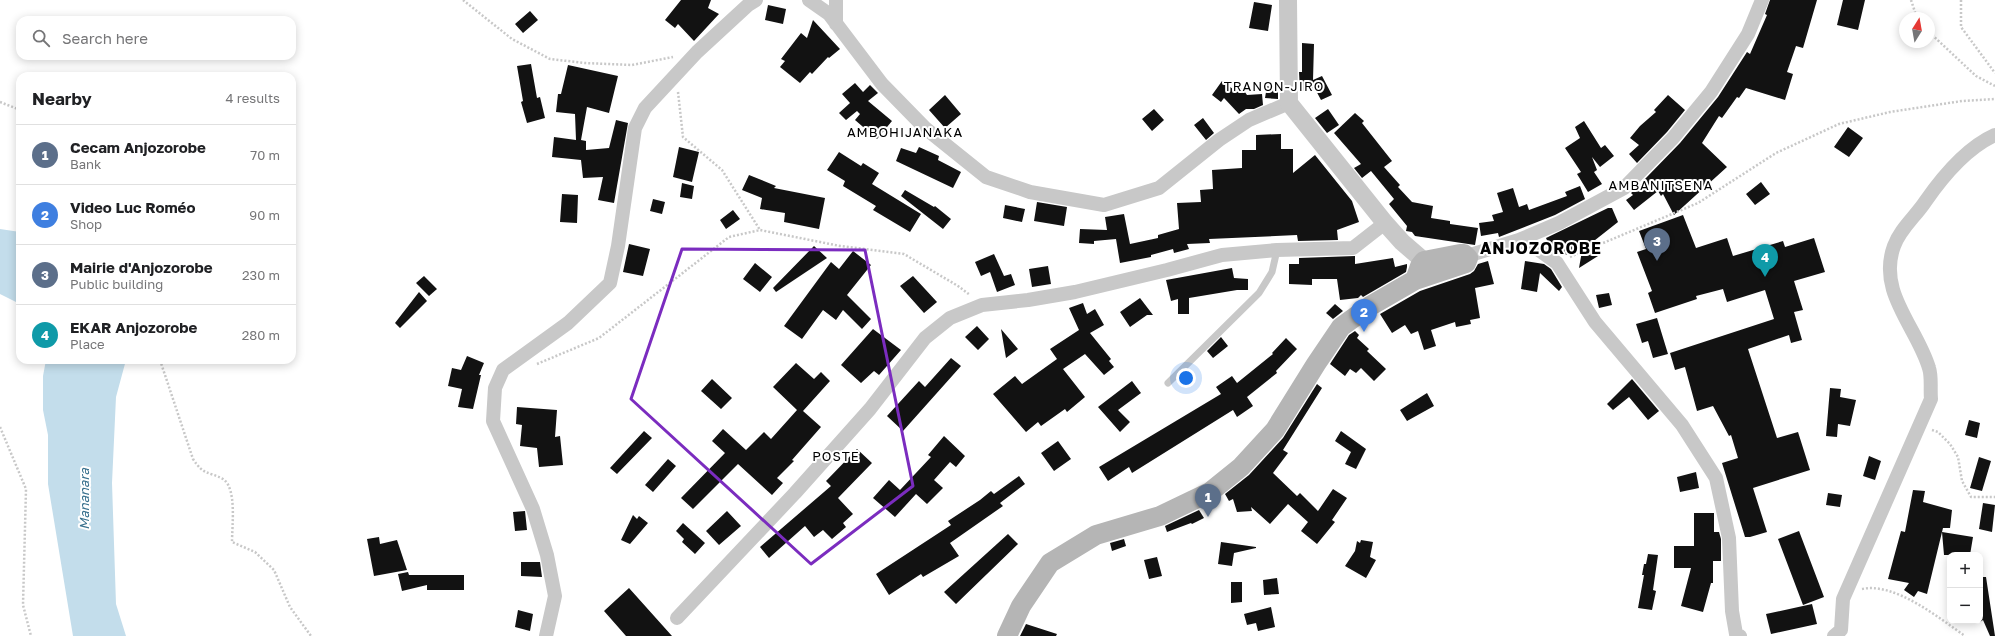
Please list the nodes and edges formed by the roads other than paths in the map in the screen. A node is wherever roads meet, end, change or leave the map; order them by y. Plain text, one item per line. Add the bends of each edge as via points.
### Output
1 (756, 0) edge
2 (809, 0) edge
3 (836, 0) edge
4 (1288, 0) edge
5 (1762, 0) edge
6 (836, 25) junction
7 (1289, 103) junction
8 (1995, 135) edge
9 (1385, 223) junction
10 (1519, 240) junction
11 (1277, 250) junction
12 (1467, 256) junction
13 (1424, 261) junction
14 (1415, 280) junction
15 (1168, 383) dead end
16 (677, 618) dead end
17 (1736, 635) edge
18 (546, 636) edge
19 (1007, 636) edge
20 (1834, 636) edge

1 - 18 street via 697,52 645,108 635,128 618,246 610,283 568,322 503,370 495,388 493,421 532,509 547,555 555,596
2 - 6 street via 829,14
3 - 6 street
4 - 7 street
5 - 10 street via 1748,34 1711,92 1673,138 1624,188
6 - 7 street via 887,90 926,128 986,177 1030,192 1104,205 1159,188 1248,120
7 - 9 street
8 - 20 street via 1955,164 1900,233 1893,247 1889,273 1896,302 1930,369 1931,399 1843,599 1842,630
9 - 11 street via 1353,248
9 - 13 street
10 - 12 street
10 - 17 street via 1557,263 1595,322 1682,425 1716,478 1729,538 1732,610
11 - 15 lane via 1272,272 1259,293
11 - 16 street via 1222,255 1076,292 982,305 950,318 925,338 870,410
12 - 13 main road via 1460,254
12 - 14 main road via 1466,263
13 - 14 main road
14 - 19 main road via 1370,306 1341,327 1275,430 1241,467 1210,492 1160,516 1096,536 1050,563 1021,606

